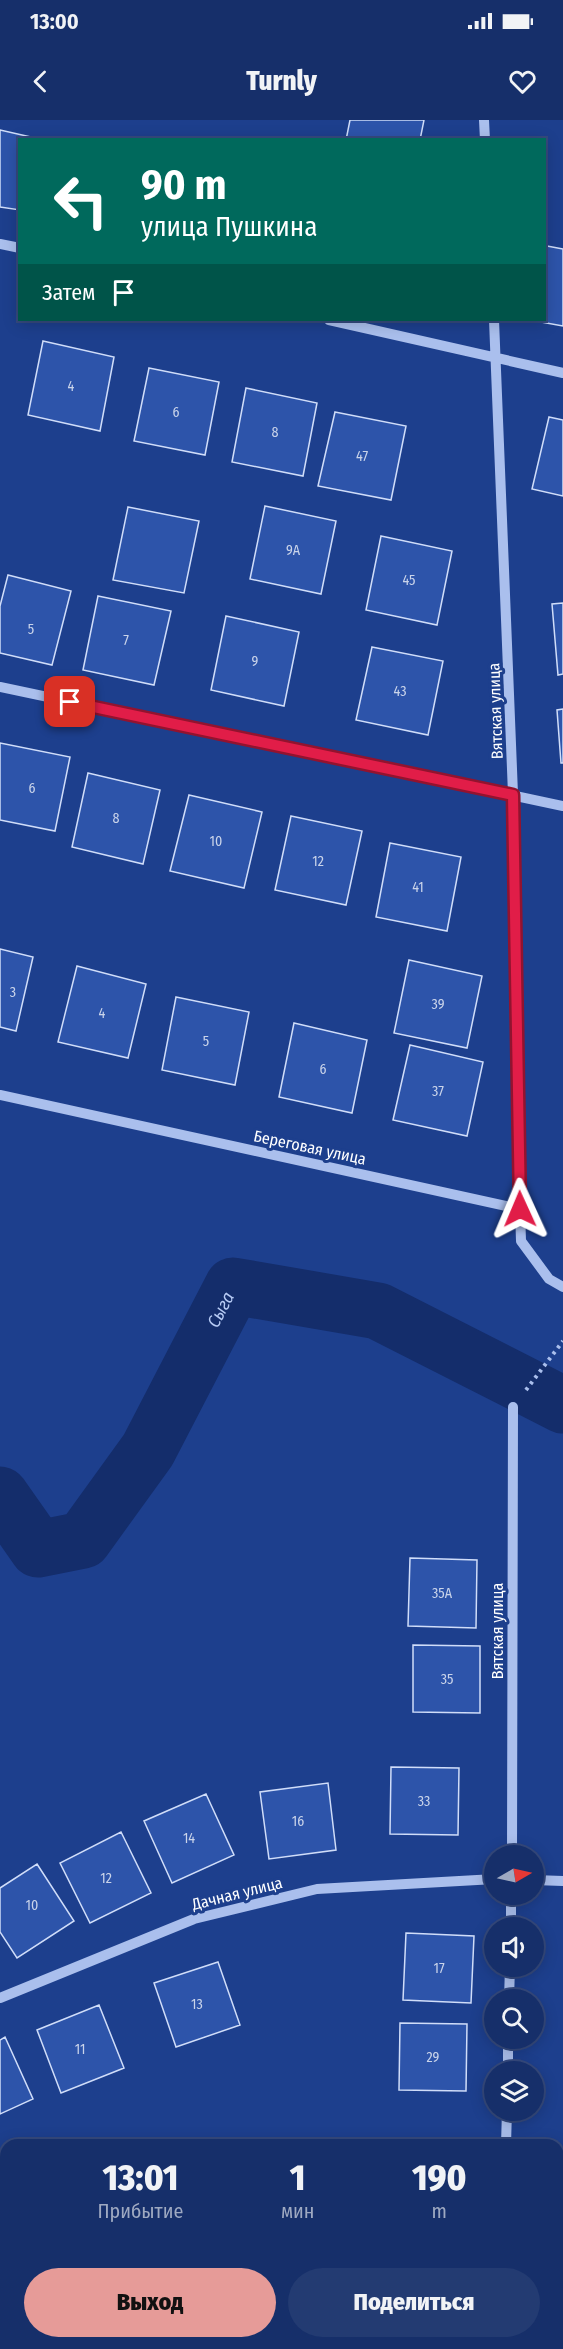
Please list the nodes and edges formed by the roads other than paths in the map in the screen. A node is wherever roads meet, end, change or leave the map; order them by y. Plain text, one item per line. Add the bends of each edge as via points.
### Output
1 (484, 120) edge
2 (485, 138) edge
3 (0, 244) edge
4 (18, 248) edge
5 (333, 321) edge
6 (494, 321) edge
7 (495, 358) junction
8 (563, 373) edge
9 (0, 687) edge
10 (513, 795) junction
11 (563, 806) edge
12 (0, 1095) edge
13 (520, 1209) junction
14 (563, 1287) edge
15 (513, 1407) road end
16 (512, 1845) edge
17 (544, 1880) edge
18 (484, 1881) edge
19 (563, 1881) edge
20 (0, 1998) edge
21 (507, 2121) edge
22 (506, 2139) edge

1 - 2 street
3 - 4 street
5 - 7 street
6 - 7 street, Вятская улица
7 - 8 street
7 - 10 street, Вятская улица
9 - 10 street
10 - 11 street
10 - 13 street, Вятская улица
12 - 13 street, Береговая улица
13 - 14 street via 521,1241 549,1279
15 - 16 street, Вятская улица
17 - 19 street
18 - 20 street, Дачная улица via 317,1889 194,1918
21 - 22 street

